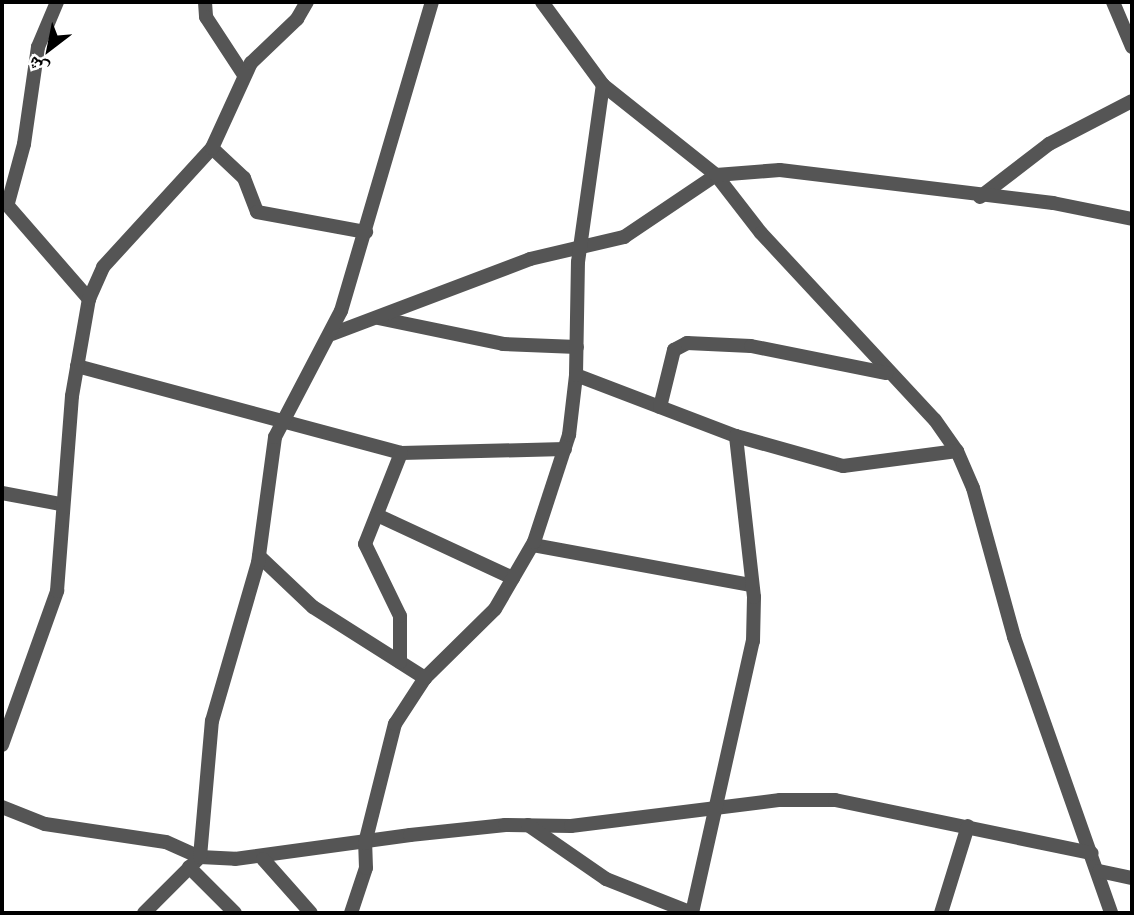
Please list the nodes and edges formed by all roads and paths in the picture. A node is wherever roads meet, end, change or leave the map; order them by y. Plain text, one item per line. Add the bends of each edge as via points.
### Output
1 (57, 2) edge
2 (205, 2) edge
3 (307, 2) edge
4 (432, 2) edge
5 (542, 2) edge
6 (1112, 2) edge
7 (1132, 47) edge
8 (244, 75) junction
9 (603, 85) junction
10 (1132, 101) edge
11 (212, 148) junction
12 (716, 175) junction
13 (980, 197) junction
14 (5, 201) edge
15 (1132, 219) edge
16 (366, 232) junction
17 (579, 251) junction
18 (89, 299) junction
19 (377, 318) junction
20 (332, 334) junction
21 (577, 347) junction
22 (77, 366) junction
23 (888, 373) junction
24 (576, 375) junction
25 (660, 407) junction
26 (281, 424) junction
27 (736, 436) junction
28 (565, 449) junction
29 (957, 451) junction
30 (401, 453) junction
31 (2, 493) edge
32 (61, 504) junction
33 (377, 515) junction
34 (533, 545) junction
35 (259, 556) junction
36 (513, 578) junction
37 (751, 585) junction
38 (400, 662) junction
39 (425, 678) junction
40 (2, 745) edge
41 (2, 807) edge
42 (716, 808) junction
43 (528, 825) junction
44 (968, 826) junction
45 (365, 843) junction
46 (1092, 853) junction
47 (263, 859) junction
48 (195, 862) junction
49 (1099, 871) junction
50 (1132, 878) edge
51 (144, 913) edge
52 (235, 913) edge
53 (312, 913) edge
54 (351, 913) edge
55 (692, 913) edge
56 (941, 913) edge
57 (1111, 913) edge

1 - 14 street via 38,47 24,144
2 - 8 street via 206,17
3 - 8 street
4 - 16 street
5 - 9 street
6 - 7 street
8 - 11 street via 224,130
9 - 12 street
9 - 17 street
10 - 13 street via 1049,144
11 - 16 street via 244,178 257,212
11 - 18 street via 103,267
12 - 13 street via 780,170
12 - 17 street via 624,237
12 - 23 street via 761,233
13 - 15 street via 1053,203
14 - 18 street
16 - 20 street
17 - 19 street via 530,259
17 - 21 street
18 - 22 street
19 - 20 street
19 - 21 street via 503,344
20 - 26 street
21 - 24 street
22 - 26 street
22 - 32 street
23 - 25 street via 751,346 681,344 674,350
23 - 29 street via 935,419
24 - 25 street
24 - 28 street
25 - 27 street
26 - 30 street
26 - 35 street via 261,517
27 - 29 street via 843,466
27 - 37 street
28 - 30 street
28 - 34 street
29 - 46 street via 973,488 1014,637
30 - 33 street
31 - 32 street
32 - 40 street via 57,591
33 - 36 street
33 - 38 street via 365,544 400,616
34 - 36 street
34 - 37 street
35 - 38 street via 313,607
35 - 48 street via 212,721
36 - 39 street via 476,633
37 - 42 street via 753,641
38 - 39 street
39 - 45 street via 395,724
41 - 48 street via 46,824 166,842
42 - 43 street via 571,826
42 - 44 street via 835,800
42 - 55 street
43 - 45 street
43 - 55 street via 606,878
44 - 46 street
44 - 56 street
45 - 47 street
45 - 54 street via 366,868
46 - 49 street
47 - 48 street
47 - 53 street
48 - 51 street
48 - 52 street
49 - 50 street
49 - 57 street

